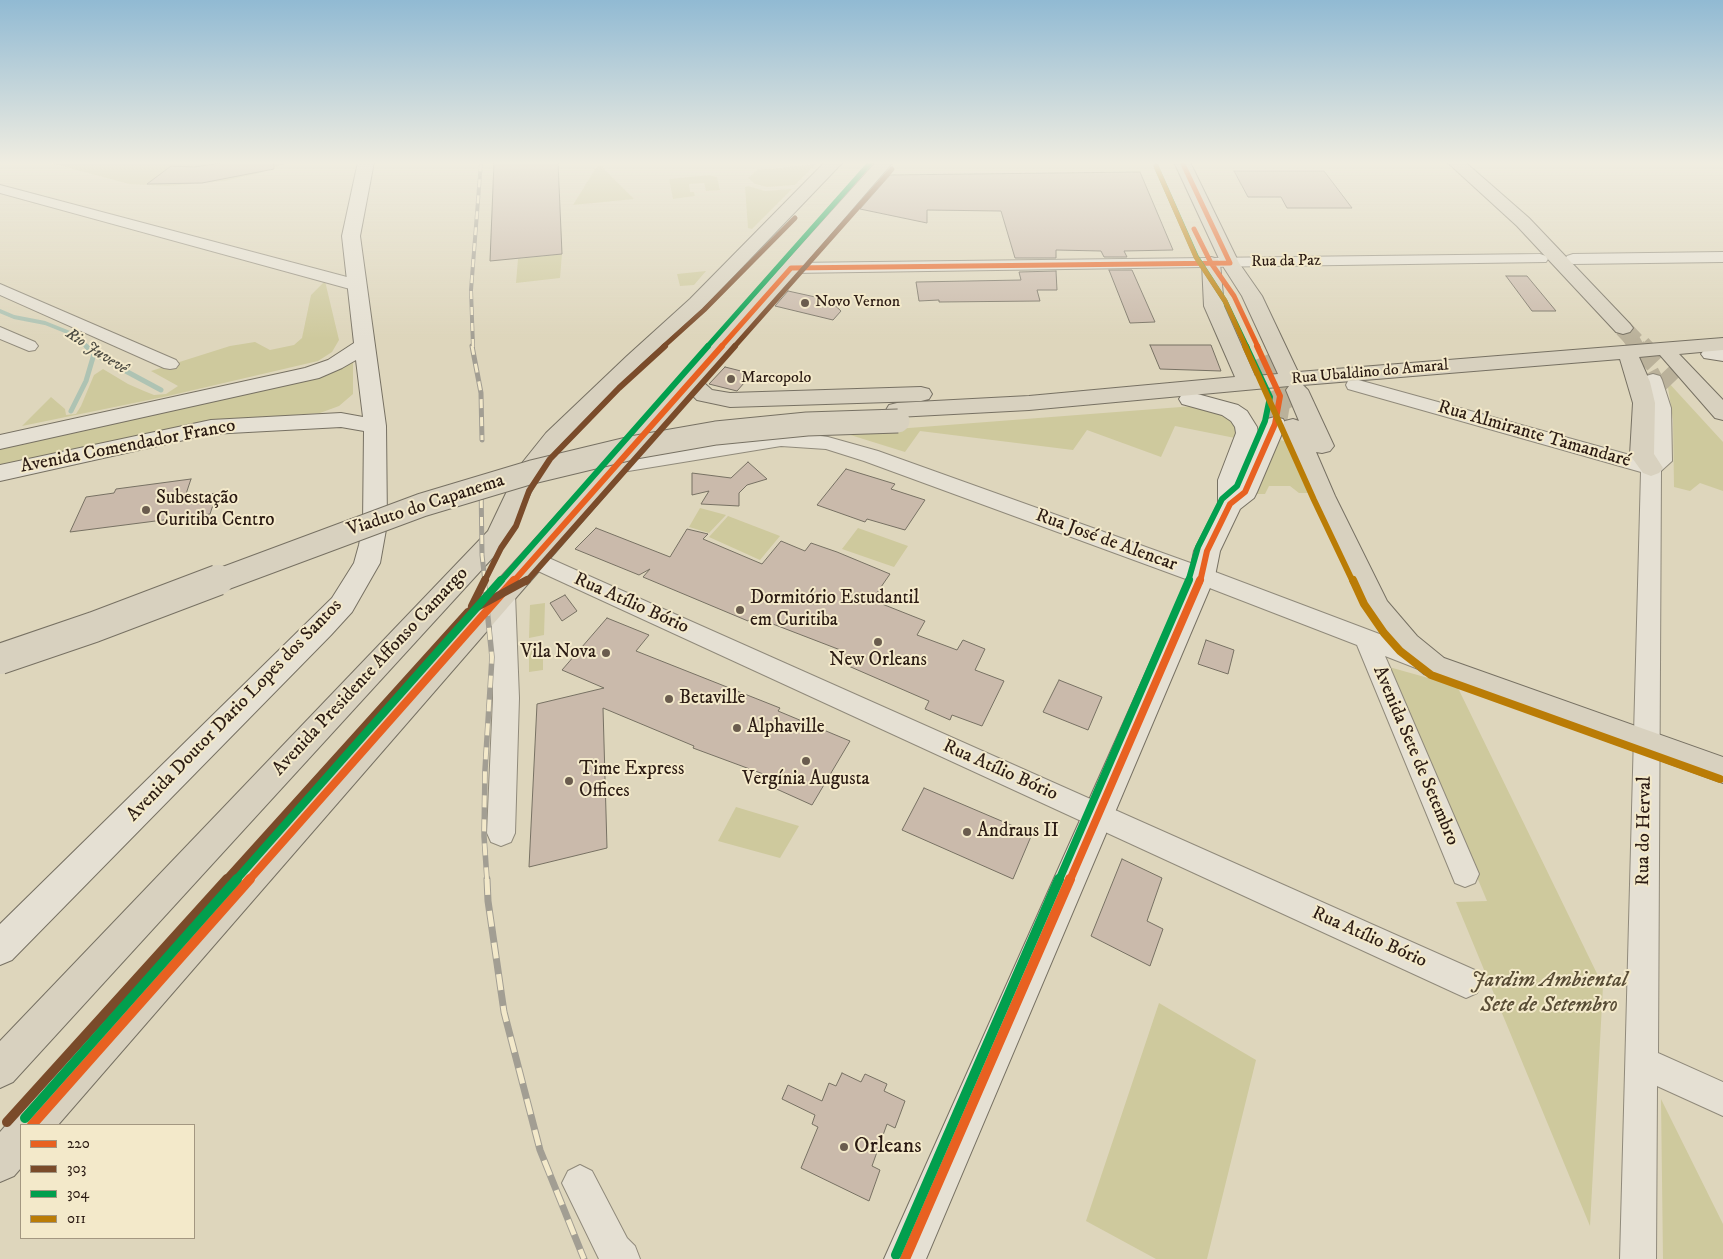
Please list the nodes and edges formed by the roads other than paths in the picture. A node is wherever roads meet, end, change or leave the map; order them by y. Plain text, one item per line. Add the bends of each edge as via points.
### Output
1 (118, 221) edge
2 (355, 221) edge
3 (778, 221) edge
4 (833, 221) edge
5 (1197, 221) edge
6 (1204, 221) edge
7 (1523, 222) junction
8 (1723, 257) edge
9 (1573, 258) junction
10 (1540, 259) junction
11 (1220, 263) junction
12 (791, 268) junction
13 (356, 285) junction
14 (0, 289) edge
15 (1636, 329) junction
16 (0, 332) edge
17 (29, 346) dead end
18 (364, 346) junction
19 (1719, 351) edge
20 (1673, 352) junction
21 (1626, 356) junction
22 (1262, 358) tunnel mouth
23 (170, 364) dead end
24 (1403, 380) junction
25 (1664, 381) joint
26 (690, 382) junction
27 (1248, 383) junction
28 (1355, 384) junction
29 (1294, 385) junction
30 (1147, 391) junction
31 (1190, 399) junction
32 (1417, 401) junction
33 (1723, 413) edge
34 (897, 415) junction
35 (374, 426) junction
36 (1723, 434) edge
37 (0, 442) edge
38 (616, 466) junction
39 (1652, 468) junction
40 (0, 473) edge
41 (1230, 504) junction
42 (533, 559) junction
43 (1210, 570) junction
44 (503, 594) junction
45 (1366, 639) junction
46 (0, 644) edge
47 (1408, 644) junction
48 (0, 659) edge
49 (1434, 666) junction
50 (1646, 742) junction
51 (1723, 770) edge
52 (1098, 815) junction
53 (501, 833) dead end
54 (1465, 874) dead end
55 (0, 948) edge
56 (1466, 982) dead end
57 (1641, 1062) junction
58 (0, 1069) edge
59 (1723, 1099) edge
60 (33, 1124) edge
61 (20, 1139) edge
62 (0, 1162) edge
63 (580, 1183) dead end
64 (622, 1259) edge
65 (905, 1259) edge
66 (1638, 1259) edge

1 - 13 street
2 - 13 main road, Avenida Doutor Dario Lopes dos Santos via 352,236
3 - 58 main road, Avenida Presidente Affonso Camargo via 710,290 554,438 530,468 498,536
4 - 12 main road
5 - 11 main road
6 - 11 main road
7 - 9 main road via 1551,235
7 - 10 main road via 1524,237
7 - 15 main road
8 - 9 street
9 - 15 main road
10 - 11 street, Rua da Paz
10 - 21 main road via 1602,333
11 - 12 street, Rua da Paz
11 - 22 main road
11 - 27 main road via 1212,296 1214,306
11 - 29 main road via 1252,296
12 - 26 main road
13 - 18 main road, Avenida Doutor Dario Lopes dos Santos
14 - 23 street
15 - 20 main road
16 - 17 street
18 - 35 main road, Avenida Doutor Dario Lopes dos Santos
18 - 37 main road, Avenida Comendador Franco via 311,374
19 - 20 main road, Rua Ubaldino do Amaral
20 - 21 main road, Rua Ubaldino do Amaral
20 - 33 main road
21 - 24 main road, Rua Ubaldino do Amaral
21 - 29 main road, Rua Ubaldino do Amaral
21 - 39 main road via 1641,387 1644,403 1642,455
24 - 28 main road, Rua Ubaldino do Amaral
24 - 32 street, Rua Almirante Tamandaré via 1406,393
25 - 36 main road
25 - 39 street, Rua do Herval via 1662,462
26 - 30 main road via 705,395 730,400 1103,388
26 - 38 main road
27 - 29 main road, Rua Ubaldino do Amaral
27 - 30 main road, Rua Ubaldino do Amaral
28 - 29 main road, Rua Ubaldino do Amaral
28 - 32 street, Rua Almirante Tamandaré
29 - 31 main road, Rua Ubaldino do Amaral
29 - 47 main road
30 - 34 main road, Rua Ubaldino do Amaral
31 - 34 main road, Rua Ubaldino do Amaral via 1006,416
31 - 41 main road via 1230,410 1246,427 1247,433 1230,480
32 - 39 street, Rua Almirante Tamandaré
34 - 46 main road, Viaduto do Capanema via 792,414 698,424 638,434 544,457 366,512
34 - 48 main road, Viaduto do Capanema, bridge via 716,433 636,447 532,472 355,528 94,627
35 - 40 main road, Avenida Comendador Franco via 341,420 220,426
35 - 55 main road, Avenida Doutor Dario Lopes dos Santos via 376,499 372,545 360,576 342,605
38 - 42 main road
38 - 43 street, Rua José de Alencar via 781,440 828,443
39 - 50 street, Rua do Herval
41 - 43 main road
41 - 47 main road, Avenida Sete de Setembro via 1245,492 1284,425 1324,496 1377,607
42 - 44 main road
42 - 52 street, Rua Atílio Bório
43 - 45 street, Rua José de Alencar
43 - 52 main road
44 - 53 street via 506,698
44 - 60 main road
45 - 49 street, Rua José de Alencar
45 - 54 street, Avenida Sete de Setembro
47 - 49 main road, Avenida Sete de Setembro
49 - 50 main road, Rua José de Alencar
50 - 51 main road, Rua José de Alencar
50 - 57 street, Rua do Herval
52 - 56 street, Rua Atílio Bório
52 - 65 main road
57 - 59 street
57 - 66 street, Rua do Herval
61 - 62 main road
63 - 64 street via 614,1251

